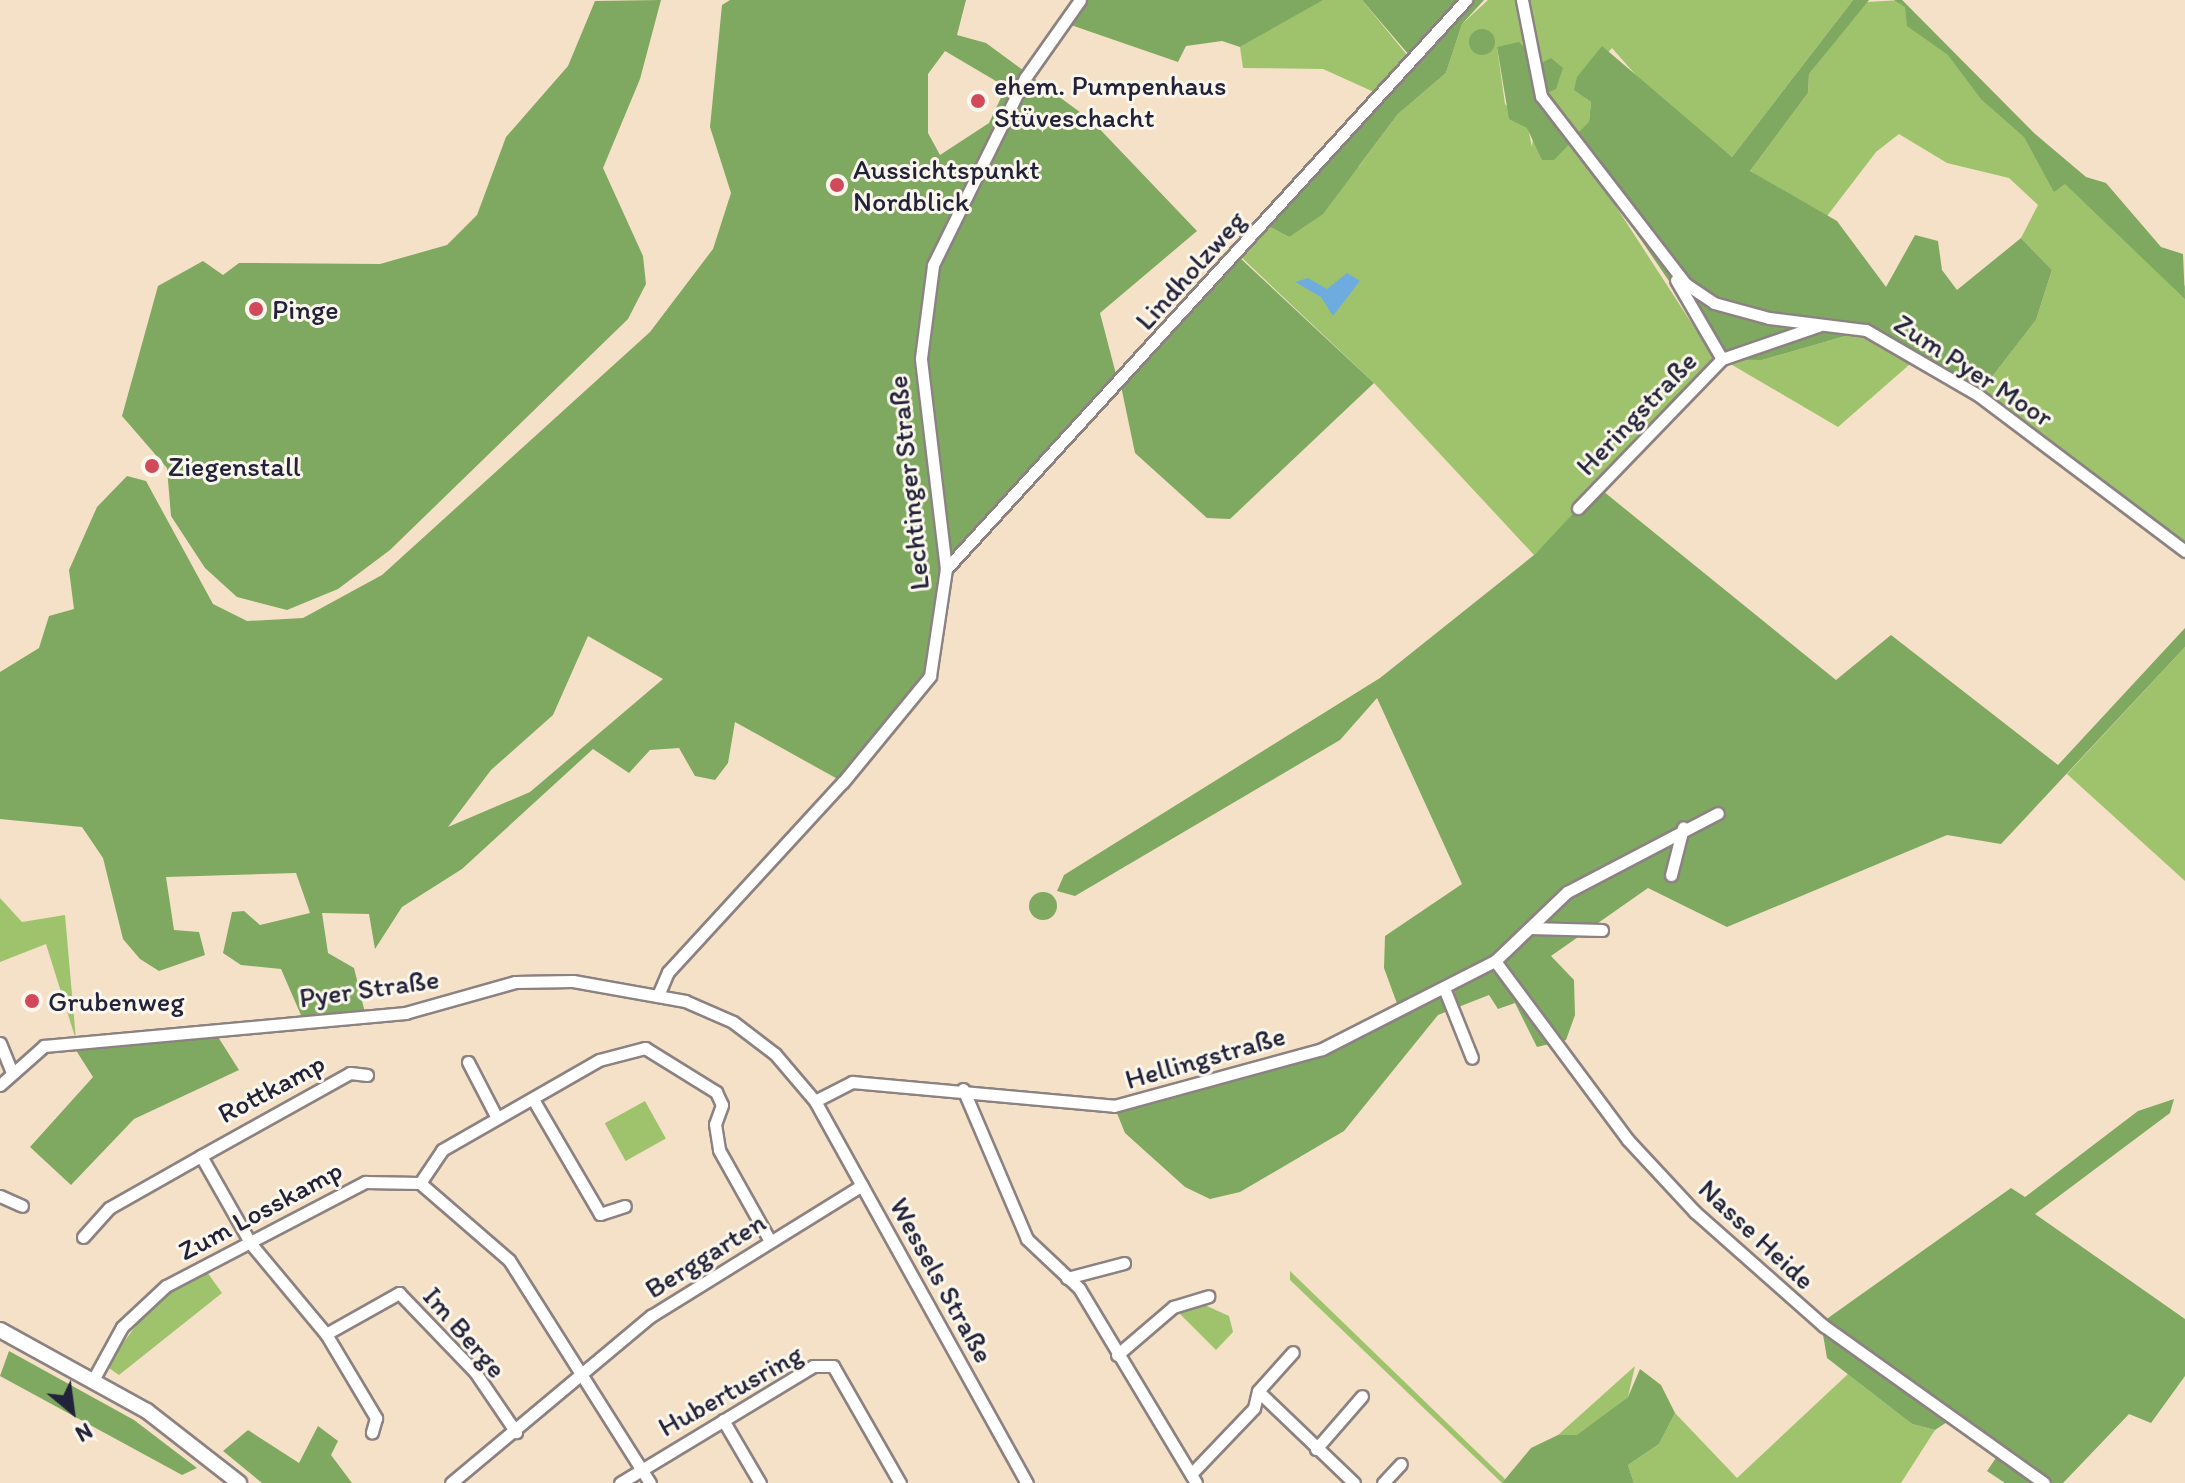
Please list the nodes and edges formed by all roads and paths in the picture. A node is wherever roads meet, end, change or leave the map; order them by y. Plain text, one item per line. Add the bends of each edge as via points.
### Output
1 (1080, 0) edge
2 (1466, 0) edge
3 (1522, 0) edge
4 (1671, 266) junction
5 (1823, 324) junction
6 (1722, 359) junction
7 (1578, 508) dead end
8 (2185, 551) edge
9 (946, 569) junction
10 (1718, 813) dead end
11 (1683, 828) junction
12 (1671, 875) dead end
13 (1530, 928) junction
14 (1602, 930) dead end
15 (1495, 961) junction
16 (1444, 988) junction
17 (659, 993) junction
18 (0, 1043) edge
19 (1472, 1058) dead end
20 (468, 1062) dead end
21 (12, 1072) junction
22 (367, 1075) dead end
23 (0, 1085) edge
24 (963, 1089) junction
25 (534, 1101) junction
26 (815, 1101) junction
27 (497, 1118) junction
28 (201, 1156) junction
29 (420, 1183) junction
30 (862, 1185) junction
31 (0, 1196) edge
32 (22, 1206) dead end
33 (625, 1206) dead end
34 (83, 1237) dead end
35 (770, 1241) junction
36 (251, 1244) junction
37 (1124, 1263) dead end
38 (1067, 1278) junction
39 (1208, 1296) dead end
40 (0, 1330) edge
41 (326, 1334) junction
42 (1293, 1352) dead end
43 (1117, 1355) junction
44 (582, 1378) junction
45 (93, 1380) junction
46 (1258, 1391) junction
47 (1362, 1396) dead end
48 (723, 1420) junction
49 (372, 1432) dead end
50 (516, 1432) junction
51 (1316, 1449) junction
52 (1401, 1464) dead end
53 (640, 1467) junction
54 (1194, 1479) edge
55 (1023, 1482) edge
56 (239, 1483) edge
57 (451, 1483) edge
58 (620, 1483) edge
59 (650, 1483) edge
60 (760, 1483) edge
61 (900, 1483) edge
62 (1354, 1483) edge
63 (1383, 1483) edge
64 (2044, 1483) edge

1 - 9 street, Lechtinger Straße via 1025,78 933,265 921,358
2 - 9 street, Lindholzweg
3 - 4 street, Zum Pyer Moor via 1541,96
4 - 5 street, Zum Pyer Moor via 1714,303
4 - 6 street, Zum Pyer Moor
5 - 6 street, Heringstraße
5 - 8 street, Zum Pyer Moor via 1866,330 1978,395
6 - 7 street, Heringstraße
9 - 17 street, Lechtinger Straße via 938,654 918,694 668,972
10 - 11 street, Hellingstraße
11 - 12 street
11 - 13 street, Hellingstraße via 1567,892
13 - 14 street
13 - 15 street, Hellingstraße
15 - 16 street, Hellingstraße
15 - 64 street, Nasse Heide via 1628,1140 1695,1212 1824,1326
16 - 19 street
16 - 24 street, Hellingstraße via 1322,1049 1144,1102 1114,1106
17 - 21 street, Pyer Straße via 573,981 515,982 405,1013 70,1041 44,1046
17 - 26 street, Pyer Straße via 733,1022 775,1054
18 - 21 street
20 - 27 street
21 - 23 street, Pyer Straße
22 - 28 street, Rottkamp via 350,1073
24 - 26 street, Hellingstraße via 852,1082
24 - 38 street via 1027,1239
25 - 27 street
25 - 33 street via 600,1214
25 - 35 street via 625,1049 670,1057 716,1092 722,1105 715,1124 719,1150
26 - 30 street, Wessels Straße
27 - 29 street via 442,1150
28 - 34 street, Rottkamp via 109,1208
28 - 36 street, Rottkamp
29 - 36 street, Zum Losskamp via 365,1182
29 - 44 street via 509,1260
30 - 35 street, Berggarten
30 - 55 street, Wessels Straße
31 - 32 street
35 - 44 street, Berggarten via 651,1316
36 - 41 street, Rottkamp
36 - 45 street, Zum Losskamp via 149,1298 122,1327
37 - 38 street
38 - 43 street
39 - 43 street via 1173,1307
40 - 45 street
41 - 49 street, Rottkamp via 376,1418
41 - 50 street, Im Berge via 399,1293 475,1372
42 - 46 street
43 - 54 street
44 - 50 street, Berggarten
44 - 53 street
45 - 56 street via 147,1411
46 - 51 street
46 - 54 street via 1254,1408
47 - 51 street
48 - 53 street, Hubertusring
48 - 60 street
48 - 61 street, Hubertusring via 813,1366 833,1366
50 - 57 street, Berggarten
51 - 62 street
52 - 63 street
53 - 58 street, Hubertusring
53 - 59 street

